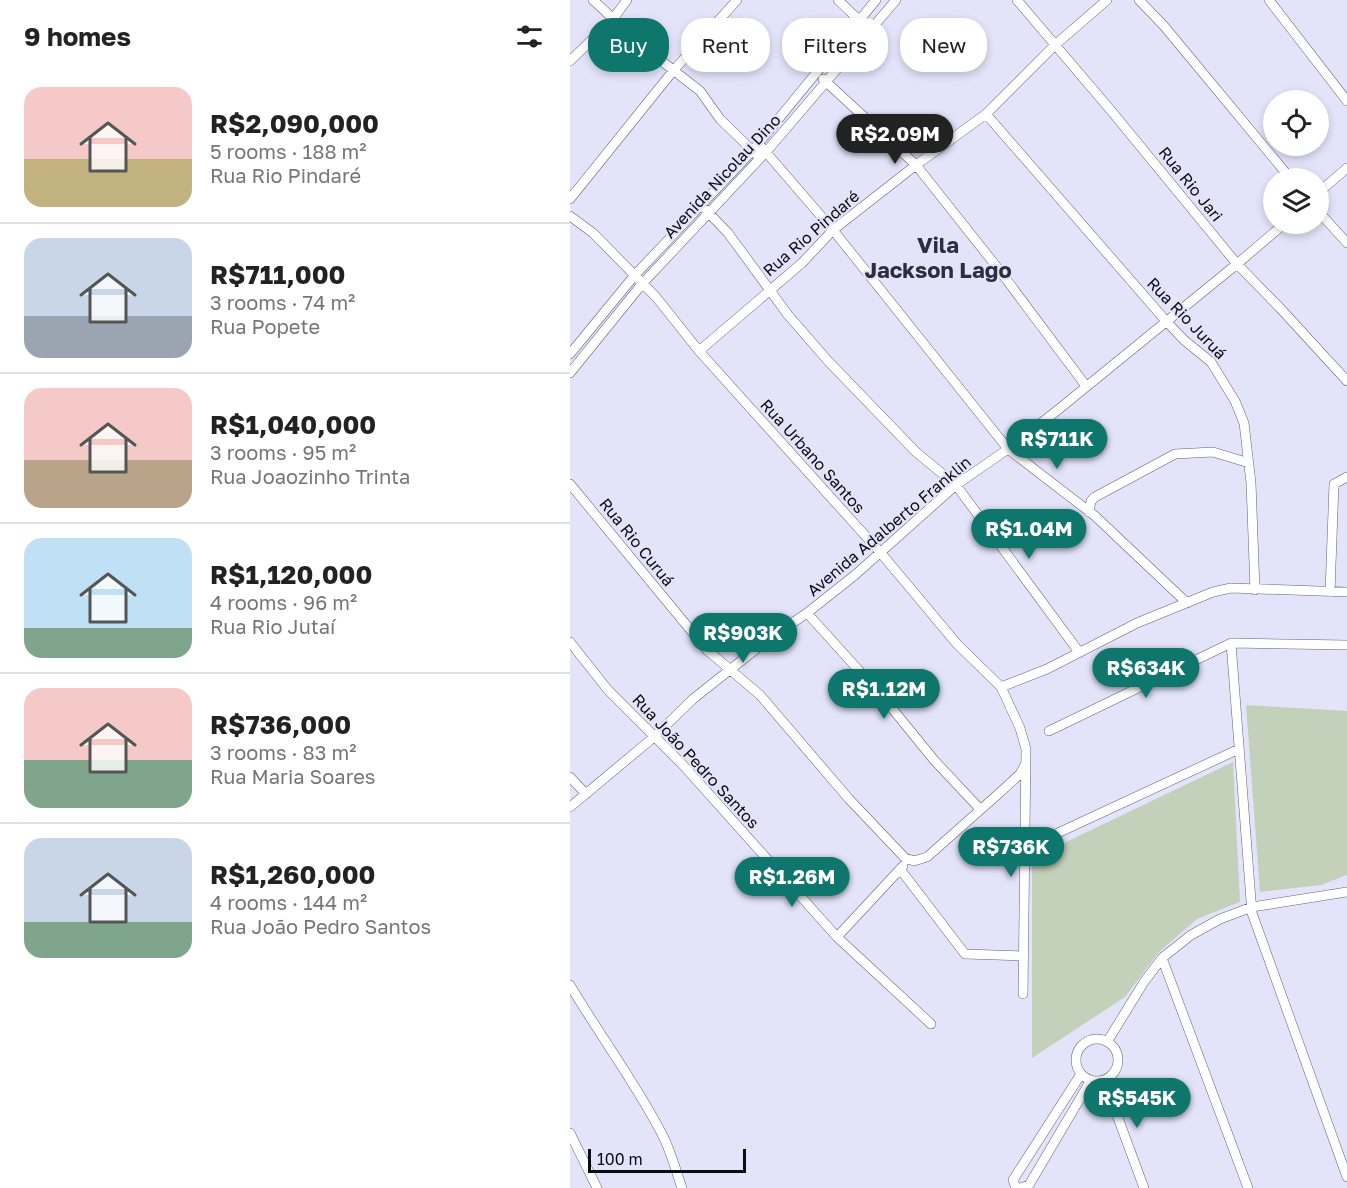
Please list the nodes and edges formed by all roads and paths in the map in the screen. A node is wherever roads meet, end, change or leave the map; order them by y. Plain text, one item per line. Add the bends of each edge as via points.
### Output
1 (593, 0) edge
2 (627, 0) edge
3 (737, 0) edge
4 (838, 0) edge
5 (876, 0) edge
6 (896, 0) edge
7 (1017, 0) edge
8 (1107, 0) edge
9 (1139, 0) edge
10 (1269, 0) edge
11 (612, 18) edge
12 (614, 18) edge
13 (857, 18) edge
14 (861, 18) edge
15 (880, 18) edge
16 (588, 43) edge
17 (1055, 45) junction
18 (570, 61) edge
19 (669, 68) edge
20 (673, 71) junction
21 (834, 72) edge
22 (816, 74) joint
23 (826, 81) junction
24 (1347, 101) edge
25 (986, 114) junction
26 (756, 147) junction
27 (764, 156) junction
28 (916, 165) junction
29 (1282, 168) edge
30 (1347, 168) edge
31 (1329, 184) edge
32 (570, 199) edge
33 (705, 209) junction
34 (570, 216) edge
35 (1329, 223) edge
36 (833, 230) junction
37 (1272, 234) edge
38 (1347, 243) edge
39 (1237, 264) junction
40 (634, 276) junction
41 (642, 284) junction
42 (769, 290) junction
43 (1166, 321) junction
44 (699, 351) junction
45 (570, 354) edge
46 (570, 373) edge
47 (1347, 381) edge
48 (1086, 386) junction
49 (1008, 449) junction
50 (1249, 463) junction
51 (1347, 477) edge
52 (570, 484) edge
53 (956, 485) junction
54 (1089, 512) junction
55 (880, 552) junction
56 (1255, 590) junction
57 (1330, 592) junction
58 (1347, 592) edge
59 (1187, 603) junction
60 (807, 613) junction
61 (570, 642) edge
62 (1232, 643) junction
63 (1347, 645) edge
64 (1079, 652) junction
65 (729, 670) junction
66 (1000, 687) junction
67 (1049, 731) dead end
68 (654, 737) junction
69 (1239, 749) junction
70 (1026, 763) junction
71 (570, 777) edge
72 (586, 794) junction
73 (570, 807) edge
74 (980, 809) junction
75 (1047, 838) dead end
76 (905, 858) junction
77 (900, 869) junction
78 (1347, 893) edge
79 (1252, 907) junction
80 (837, 938) junction
81 (1023, 956) junction
82 (1162, 958) junction
83 (570, 985) edge
84 (1023, 994) dead end
85 (931, 1024) dead end
86 (1107, 1042) junction
87 (1081, 1074) junction
88 (1091, 1080) junction
89 (1104, 1080) junction
90 (570, 1133) edge
91 (1347, 1177) edge
92 (597, 1188) edge
93 (682, 1188) edge
94 (1018, 1188) edge
95 (1144, 1188) edge
96 (1248, 1188) edge

1 - 11 street
2 - 12 street
3 - 20 street
4 - 13 street
5 - 14 street, Avenida Nicolau Dino
6 - 15 street, Avenida Nicolau Dino
7 - 17 street, Rua Rio Jari
8 - 17 street, Rua Rio Pindaré
9 - 29 street
10 - 24 street
16 - 18 street
17 - 25 street, Rua Rio Pindaré
17 - 39 street, Rua Rio Jari
19 - 20 street
20 - 26 street via 700,91 720,119
20 - 32 street
21 - 23 street, Avenida Nicolau Dino
22 - 23 street
22 - 26 street, Avenida Nicolau Dino
23 - 27 street, Avenida Nicolau Dino
23 - 28 street
25 - 28 street, Rua Rio Pindaré
25 - 43 street, Rua Rio Juruá
26 - 27 street
26 - 33 street, Avenida Nicolau Dino
27 - 33 street, Avenida Nicolau Dino
27 - 36 street
28 - 36 street, Rua Rio Pindaré
28 - 48 street
30 - 31 street
33 - 40 street, Avenida Nicolau Dino
33 - 41 street, Avenida Nicolau Dino
33 - 42 street via 728,233
34 - 40 street, Rua Urbano Santos
35 - 38 street
36 - 42 street, Rua Rio Pindaré
36 - 49 street
37 - 39 street, Avenida Adalberto Franklin
39 - 43 street, Avenida Adalberto Franklin
39 - 47 street, Rua Rio Jari
40 - 41 street, Rua Urbano Santos
40 - 45 street, Avenida Nicolau Dino
41 - 44 street, Rua Urbano Santos
41 - 46 street, Avenida Nicolau Dino
42 - 44 street, Rua Rio Pindaré
42 - 53 street via 869,405
43 - 48 street, Avenida Adalberto Franklin
43 - 50 street, Rua Rio Juruá via 1211,362 1235,401 1244,423
44 - 55 street, Rua Urbano Santos
48 - 49 street, Avenida Adalberto Franklin
49 - 53 street, Avenida Adalberto Franklin
49 - 54 street
50 - 54 street via 1213,452 1175,454 1095,497
50 - 56 street, Rua Rio Juruá
51 - 57 street via 1334,484
52 - 65 street, Rua Rio Curuá via 707,650
53 - 55 street, Avenida Adalberto Franklin
53 - 64 street
54 - 59 street
55 - 60 street, Avenida Adalberto Franklin
55 - 66 street, Rua Urbano Santos via 957,644
56 - 57 street
56 - 59 street via 1231,588
57 - 58 street
59 - 64 street
60 - 65 street, Avenida Adalberto Franklin
60 - 74 street
61 - 68 street, Rua João Pedro Santos via 608,690
62 - 63 street
62 - 67 street
62 - 69 street
64 - 66 street
65 - 68 street, Avenida Adalberto Franklin
65 - 76 street, Rua Rio Curuá via 760,695
66 - 70 street, Rua Urbano Santos via 1025,742
68 - 72 street, Avenida Adalberto Franklin
68 - 80 street, Rua João Pedro Santos
69 - 75 street
69 - 79 street
70 - 74 street via 1020,774
70 - 81 street, Rua Urbano Santos
71 - 72 street
72 - 73 street, Avenida Adalberto Franklin
74 - 76 street via 927,857 914,861
76 - 77 street
77 - 80 street
77 - 81 street via 966,954
78 - 79 street
79 - 82 street via 1191,935
79 - 91 street
80 - 85 street, Rua João Pedro Santos
81 - 84 street, Rua Urbano Santos
82 - 86 street
82 - 96 street
83 - 93 street via 638,1090 664,1138
86 - 87 street via 1091,1040 1079,1049 1076,1060
86 - 89 street via 1118,1059 1114,1073
87 - 88 street
87 - 94 street via 1013,1180
88 - 89 street
88 - 94 street via 1029,1185
89 - 95 street
90 - 92 street

